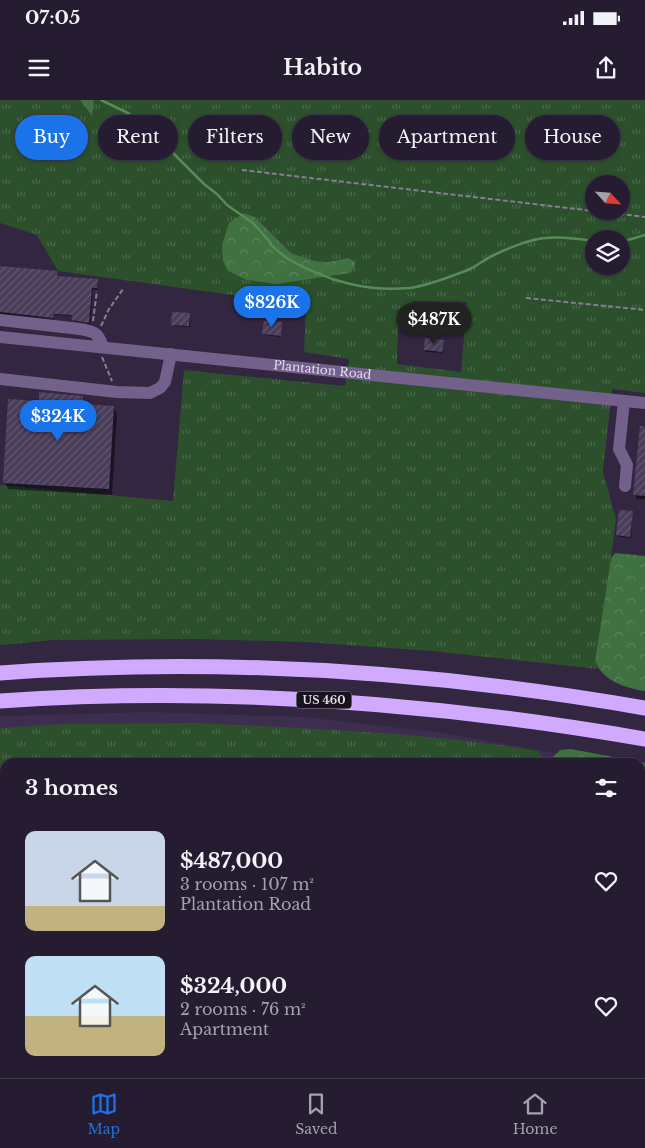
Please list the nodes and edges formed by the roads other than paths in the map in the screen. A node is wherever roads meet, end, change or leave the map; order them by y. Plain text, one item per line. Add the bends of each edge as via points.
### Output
1 (0, 320) edge
2 (0, 337) edge
3 (102, 350) junction
4 (171, 354) junction
5 (0, 379) edge
6 (624, 401) junction
7 (645, 403) edge
8 (625, 486) dead end
9 (0, 673) edge
10 (0, 701) edge
11 (645, 708) edge
12 (645, 739) edge

1 - 3 street via 94,333
2 - 3 street, Plantation Road
3 - 4 street, Plantation Road
4 - 5 street via 164,382 150,393
4 - 6 street, Plantation Road
6 - 7 street, Plantation Road
6 - 8 street via 619,449 627,465
9 - 11 highway via 161,666 330,670 466,682
10 - 12 highway, US 460 via 173,695 315,699 486,714

